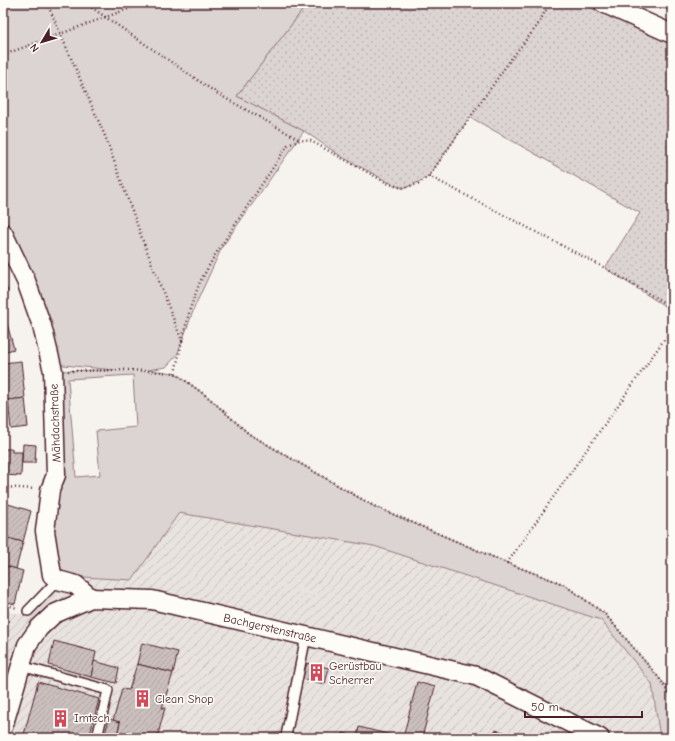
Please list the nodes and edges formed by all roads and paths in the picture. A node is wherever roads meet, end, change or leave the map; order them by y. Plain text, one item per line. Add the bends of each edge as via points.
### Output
1 (47, 3) edge
2 (86, 3) edge
3 (144, 3) edge
4 (550, 3) edge
5 (603, 3) edge
6 (105, 17) junction
7 (60, 34) junction
8 (672, 34) edge
9 (3, 55) edge
10 (300, 140) junction
11 (429, 176) junction
12 (3, 233) edge
13 (672, 312) edge
14 (672, 318) edge
15 (182, 341) junction
16 (53, 371) junction
17 (175, 373) junction
18 (3, 487) edge
19 (34, 489) dead end
20 (507, 563) junction
21 (58, 580) junction
22 (91, 598) junction
23 (28, 611) dead end
24 (306, 636) junction
25 (21, 666) junction
26 (672, 698) edge
27 (3, 727) edge
28 (286, 736) dead end
29 (98, 738) edge
30 (600, 738) edge

1 - 7 path
2 - 6 path
3 - 6 path
4 - 11 path via 537,26 511,58
5 - 8 street
6 - 7 path
6 - 10 path via 218,94
7 - 9 path
7 - 15 path via 105,136
10 - 11 path via 311,141 387,183 402,188 418,184
10 - 15 path via 288,145 200,282
11 - 13 path via 605,268 668,305
12 - 16 street, Mähdachstraße via 26,281 42,326
14 - 20 path via 666,337
15 - 17 path
16 - 17 path via 128,370
16 - 21 street, Mähdachstraße via 56,475 50,490 45,531 52,575
17 - 20 path via 210,398 250,434 367,502
18 - 19 path
20 - 26 path via 563,584 605,614 659,678
21 - 22 street via 76,585
21 - 23 lane
22 - 24 street, Bachgerstenstraße via 152,600
22 - 25 street, Bachgerstenstraße via 54,614 39,628 27,645
24 - 28 lane
24 - 30 street, Bachgerstenstraße via 476,676
25 - 27 street, Bachgerstenstraße
25 - 29 lane via 108,690

